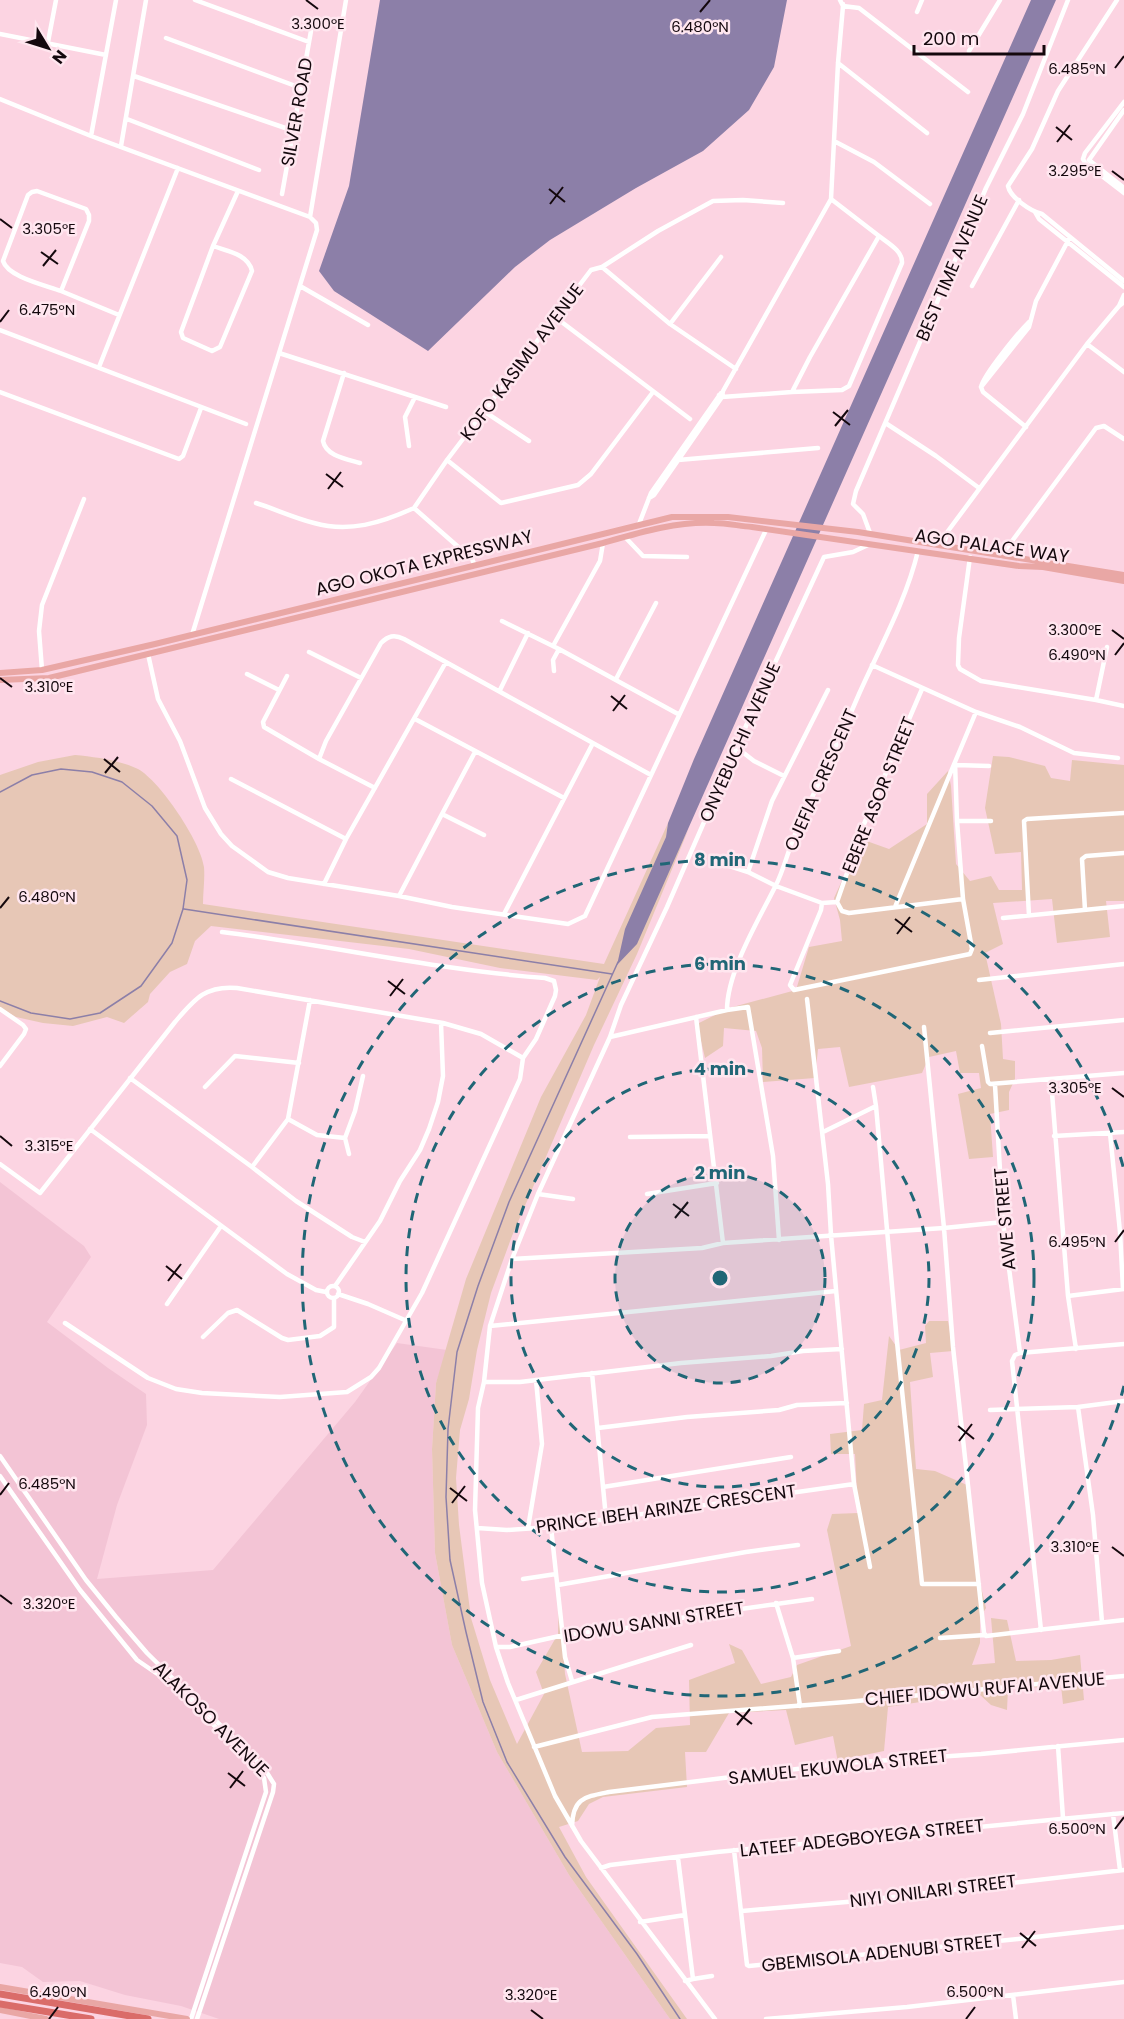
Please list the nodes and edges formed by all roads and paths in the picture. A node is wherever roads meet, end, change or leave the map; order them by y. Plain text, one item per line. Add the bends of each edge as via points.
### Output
1 (56, 0) edge
2 (116, 0) edge
3 (146, 0) edge
4 (195, 0) edge
5 (346, 0) edge
6 (842, 0) edge
7 (922, 0) edge
8 (1000, 0) edge
9 (1068, 0) edge
10 (1117, 0) edge
11 (843, 6) junction
12 (917, 12) dead end
13 (311, 31) dead end
14 (0, 34) edge
15 (166, 38) dead end
16 (48, 42) junction
17 (309, 42) junction
18 (969, 51) dead end
19 (106, 55) junction
20 (838, 63) junction
21 (134, 76) junction
22 (301, 88) junction
23 (968, 92) dead end
24 (0, 99) edge
25 (1124, 102) edge
26 (1124, 110) edge
27 (127, 119) junction
28 (294, 131) junction
29 (927, 133) dead end
30 (1103, 134) junction
31 (91, 136) junction
32 (834, 141) junction
33 (121, 146) junction
34 (178, 168) junction
35 (259, 170) dead end
36 (1104, 175) junction
37 (1124, 188) edge
38 (238, 191) junction
39 (1124, 193) edge
40 (282, 194) dead end
41 (831, 200) junction
42 (1019, 200) junction
43 (783, 203) dead end
44 (930, 204) dead end
45 (310, 217) junction
46 (879, 236) junction
47 (1069, 239) junction
48 (213, 246) junction
49 (721, 256) dead end
50 (602, 267) junction
51 (1124, 281) edge
52 (300, 286) junction
53 (972, 286) dead end
54 (1124, 287) edge
55 (61, 291) junction
56 (1124, 296) edge
57 (1121, 304) edge
58 (119, 315) junction
59 (555, 316) junction
60 (670, 324) junction
61 (368, 325) dead end
62 (0, 330) edge
63 (1088, 344) junction
64 (279, 353) junction
65 (99, 367) junction
66 (736, 369) junction
67 (1124, 372) edge
68 (344, 373) junction
69 (0, 392) edge
70 (653, 392) junction
71 (792, 392) junction
72 (721, 394) junction
73 (415, 397) junction
74 (446, 407) dead end
75 (201, 408) junction
76 (485, 412) junction
77 (690, 419) dead end
78 (246, 424) dead end
79 (886, 424) junction
80 (1026, 428) junction
81 (1124, 439) edge
82 (530, 441) dead end
83 (409, 446) dead end
84 (818, 448) dead end
85 (447, 460) junction
86 (677, 460) junction
87 (360, 463) dead end
88 (980, 488) junction
89 (84, 499) dead end
90 (256, 502) dead end
91 (414, 508) junction
92 (752, 520) junction
93 (639, 524) junction
94 (752, 527) junction
95 (766, 530) junction
96 (858, 532) joint
97 (870, 533) junction
98 (625, 537) junction
99 (856, 542) joint
100 (603, 543) junction
101 (869, 544) junction
102 (943, 546) junction
103 (918, 550) junction
104 (1001, 556) junction
105 (687, 557) dead end
106 (969, 557) junction
107 (475, 566) junction
108 (1124, 575) edge
109 (1124, 581) edge
110 (656, 603) dead end
111 (502, 621) dead end
112 (528, 633) junction
113 (192, 635) junction
114 (553, 646) junction
115 (1107, 648) dead end
116 (559, 649) junction
117 (309, 652) dead end
118 (148, 654) junction
119 (446, 662) junction
120 (872, 665) junction
121 (42, 669) junction
122 (554, 671) dead end
123 (0, 673) edge
124 (247, 674) dead end
125 (287, 676) dead end
126 (361, 678) junction
127 (616, 679) junction
128 (0, 680) edge
129 (922, 689) junction
130 (279, 690) junction
131 (500, 690) junction
132 (828, 690) dead end
133 (1096, 700) junction
134 (1124, 706) edge
135 (976, 712) junction
136 (678, 714) junction
137 (415, 719) junction
138 (593, 743) junction
139 (736, 747) junction
140 (475, 752) junction
141 (1118, 758) dead end
142 (319, 759) junction
143 (956, 763) junction
144 (989, 766) dead end
145 (651, 775) junction
146 (783, 776) junction
147 (231, 779) dead end
148 (375, 788) junction
149 (564, 798) junction
150 (1124, 813) edge
151 (442, 814) junction
152 (957, 821) junction
153 (991, 821) dead end
154 (484, 835) dead end
155 (346, 839) junction
156 (1124, 853) edge
157 (717, 862) dead end
158 (748, 872) junction
159 (324, 884) junction
160 (776, 886) junction
161 (399, 896) junction
162 (963, 899) junction
163 (837, 902) junction
164 (822, 903) junction
165 (1124, 906) edge
166 (895, 907) junction
167 (1084, 910) junction
168 (504, 914) junction
169 (1029, 916) junction
170 (1003, 918) dead end
171 (222, 933) dead end
172 (1124, 964) edge
173 (979, 980) dead end
174 (807, 999) dead end
175 (310, 1000) junction
176 (727, 1007) junction
177 (0, 1009) edge
178 (696, 1017) junction
179 (1124, 1020) edge
180 (441, 1023) junction
181 (924, 1027) dead end
182 (990, 1033) dead end
183 (610, 1037) junction
184 (982, 1046) dead end
185 (523, 1058) junction
186 (299, 1063) junction
187 (0, 1065) edge
188 (1124, 1073) edge
189 (363, 1076) dead end
190 (130, 1078) junction
191 (1051, 1080) junction
192 (995, 1085) junction
193 (873, 1087) dead end
194 (205, 1088) dead end
195 (876, 1106) junction
196 (288, 1119) junction
197 (90, 1130) junction
198 (822, 1132) junction
199 (1124, 1132) edge
200 (1110, 1133) junction
201 (710, 1136) junction
202 (1054, 1136) junction
203 (630, 1137) dead end
204 (345, 1138) junction
205 (349, 1154) dead end
206 (0, 1164) edge
207 (252, 1167) junction
208 (717, 1183) junction
209 (538, 1194) junction
210 (647, 1194) dead end
211 (573, 1199) dead end
212 (1003, 1222) junction
213 (221, 1226) junction
214 (944, 1228) junction
215 (887, 1232) junction
216 (831, 1235) junction
217 (779, 1240) junction
218 (365, 1242) junction
219 (723, 1243) junction
220 (512, 1259) junction
221 (335, 1286) junction
222 (1123, 1289) edge
223 (836, 1291) junction
224 (326, 1292) junction
225 (336, 1296) junction
226 (1068, 1296) junction
227 (167, 1304) dead end
228 (406, 1321) junction
229 (65, 1323) dead end
230 (490, 1326) junction
231 (203, 1337) dead end
232 (1124, 1344) edge
233 (1076, 1348) junction
234 (842, 1349) junction
235 (1020, 1353) junction
236 (592, 1373) junction
237 (536, 1380) junction
238 (484, 1382) junction
239 (1124, 1401) edge
240 (847, 1403) junction
241 (1078, 1407) junction
242 (1017, 1409) junction
243 (990, 1410) dead end
244 (598, 1428) junction
245 (0, 1456) edge
246 (791, 1457) dead end
247 (0, 1476) edge
248 (854, 1484) junction
249 (603, 1487) junction
250 (27, 1496) junction
251 (19, 1503) junction
252 (606, 1518) junction
253 (551, 1527) junction
254 (477, 1528) junction
255 (528, 1528) junction
256 (798, 1545) dead end
257 (870, 1567) dead end
258 (555, 1574) junction
259 (524, 1579) dead end
260 (979, 1584) junction
261 (558, 1585) junction
262 (812, 1599) dead end
263 (776, 1603) junction
264 (1124, 1620) edge
265 (1102, 1622) junction
266 (1041, 1630) junction
267 (564, 1635) junction
268 (986, 1635) junction
269 (940, 1638) dead end
270 (691, 1645) dead end
271 (496, 1647) junction
272 (839, 1651) dead end
273 (147, 1653) junction
274 (793, 1658) junction
275 (139, 1661) junction
276 (1124, 1676) edge
277 (572, 1681) junction
278 (516, 1700) junction
279 (800, 1706) junction
280 (1124, 1740) edge
281 (1058, 1746) junction
282 (534, 1747) junction
283 (1124, 1813) edge
284 (1113, 1814) junction
285 (1063, 1818) junction
286 (572, 1826) junction
287 (734, 1850) junction
288 (678, 1858) junction
289 (601, 1868) junction
290 (1122, 1870) edge
291 (742, 1911) junction
292 (685, 1915) junction
293 (640, 1922) junction
294 (1124, 1927) edge
295 (712, 1977) dead end
296 (693, 1979) junction
297 (685, 1982) junction
298 (1124, 1982) edge
299 (0, 1987) edge
300 (0, 1994) edge
301 (1013, 1995) junction
302 (0, 2004) edge
303 (0, 2010) edge
304 (46, 2019) edge
305 (91, 2019) edge
306 (147, 2019) edge
307 (189, 2019) edge
308 (197, 2019) edge
309 (715, 2019) edge
310 (766, 2019) edge
311 (1016, 2019) edge

1 - 16 street
2 - 19 street
3 - 21 street
4 - 17 street
5 - 45 street
6 - 11 street
7 - 12 street
8 - 18 street
9 - 79 street, BEST TIME AVENUE via 1023,114 986,188
10 - 42 street via 1058,91 1032,148 1008,186
11 - 20 street
11 - 23 street via 859,8
13 - 17 street, SILVER ROAD
14 - 16 street
15 - 22 street
16 - 19 street
17 - 22 street, SILVER ROAD
19 - 31 street
20 - 29 street
20 - 32 street
21 - 27 street
21 - 28 street
22 - 28 street, SILVER ROAD
24 - 31 street
25 - 30 street
26 - 30 street
27 - 33 street
27 - 35 street
28 - 40 street, SILVER ROAD
30 - 36 street via 1085,153 1084,163
31 - 33 street
32 - 41 street
32 - 44 street via 874,162
33 - 34 street
34 - 38 street
34 - 58 street
36 - 37 street
36 - 39 street
38 - 45 street
38 - 48 street
41 - 46 street
41 - 66 street
42 - 47 street
42 - 53 street
43 - 50 street, KOFO KASIMU AVENUE via 713,201
45 - 52 street via 317,230
46 - 71 street
46 - 71 street via 903,259 849,386 842,390
47 - 51 street
47 - 54 street
47 - 80 street via 1036,302 1029,327 981,387
48 - 48 street via 181,332 183,338 212,351 220,347 252,271 246,258
49 - 60 street
50 - 59 street, KOFO KASIMU AVENUE via 591,270
50 - 60 street
52 - 61 street
52 - 64 street
55 - 55 street via 5,268 3,261 32,192 86,209 89,215
55 - 58 street
56 - 57 street
57 - 63 street
58 - 65 street
59 - 70 street
59 - 76 street, KOFO KASIMU AVENUE
60 - 66 street
62 - 65 street
63 - 67 street
63 - 80 street
64 - 68 street
64 - 113 street
65 - 75 street
66 - 72 street
68 - 73 street
68 - 87 street via 324,447 330,453
69 - 75 street via 179,459
70 - 77 street
70 - 85 street via 591,474 578,485 501,503
71 - 72 street
72 - 86 street
73 - 74 street
73 - 83 street via 405,417
75 - 78 street
76 - 82 street
76 - 85 street, KOFO KASIMU AVENUE
79 - 88 street
79 - 97 street, BEST TIME AVENUE via 853,504 863,514
80 - 88 street
81 - 104 street via 1104,426 1096,428
84 - 86 street
85 - 91 street, KOFO KASIMU AVENUE
86 - 93 street via 650,498
88 - 102 street via 948,531
89 - 121 street via 42,604
90 - 91 street via 315,523 350,527 370,525
91 - 107 street via 472,559
92 - 93 main road, AGO OKOTA EXPRESSWAY via 692,516
92 - 94 main road
92 - 96 main road, AGO OKOTA EXPRESSWAY
93 - 107 main road, AGO OKOTA EXPRESSWAY
94 - 95 main road, AGO OKOTA EXPRESSWAY
94 - 98 main road, AGO OKOTA EXPRESSWAY via 697,523
95 - 99 main road, AGO OKOTA EXPRESSWAY
95 - 136 street
96 - 97 main road, AGO PALACE WAY
97 - 102 main road, AGO PALACE WAY
98 - 100 main road, AGO OKOTA EXPRESSWAY
98 - 105 street via 643,556
99 - 101 main road, AGO PALACE WAY
100 - 114 street via 600,561
100 - 118 main road, AGO OKOTA EXPRESSWAY
101 - 103 main road, AGO PALACE WAY
101 - 139 street, ONYEBUCHI AVENUE via 853,552 824,557
102 - 104 main road, AGO PALACE WAY
103 - 106 main road, AGO PALACE WAY
103 - 120 street, OJEFIA CRESCENT via 897,612
104 - 108 main road, AGO PALACE WAY
106 - 109 main road, AGO PALACE WAY
106 - 133 street via 959,638 960,669 981,681
107 - 113 main road, AGO OKOTA EXPRESSWAY
110 - 127 street
111 - 112 street
112 - 114 street
112 - 131 street
113 - 121 main road, AGO OKOTA EXPRESSWAY
114 - 116 street
115 - 133 street
116 - 122 street via 553,660
116 - 127 street
117 - 126 street
118 - 128 main road, AGO OKOTA EXPRESSWAY via 49,678
118 - 159 street via 158,699 180,741 204,808 221,834 268,872
119 - 126 street via 392,636 381,643
119 - 131 street
119 - 137 street
120 - 129 street
120 - 160 street, OJEFIA CRESCENT via 795,834
121 - 123 main road, AGO OKOTA EXPRESSWAY
124 - 130 street
125 - 130 street
126 - 142 street
127 - 136 street
129 - 135 street
129 - 163 street, EBERE ASOR STREET via 864,824
130 - 142 street via 264,727
131 - 138 street
132 - 146 street
133 - 134 street
135 - 141 street via 1078,755
135 - 143 street
136 - 145 street
137 - 140 street
137 - 148 street
138 - 145 street
138 - 149 street
139 - 146 street
139 - 183 street, ONYEBUCHI AVENUE
140 - 149 street
140 - 151 street
142 - 148 street
143 - 144 street
143 - 152 street
143 - 166 street
145 - 168 street via 585,915 568,924
146 - 158 street
147 - 155 street
148 - 155 street
149 - 168 street
150 - 169 street via 1024,821
151 - 154 street
151 - 161 street
152 - 153 street
152 - 162 street
155 - 159 street
156 - 167 street via 1082,859
157 - 158 street
158 - 160 street
159 - 161 street
160 - 164 street
160 - 176 street, OJEFIA CRESCENT via 736,971
161 - 168 street
162 - 164 street via 970,954 794,990 790,985
162 - 166 street
163 - 164 street
163 - 166 street via 842,911 849,913
165 - 167 street
167 - 169 street
169 - 170 street
171 - 185 street via 554,981 555,996
172 - 173 street
174 - 198 street
175 - 180 street
175 - 186 street
175 - 190 street via 230,987 208,991 188,1006
176 - 178 street
176 - 217 street via 749,1009 773,1156
177 - 187 street via 26,1029
178 - 183 street
178 - 201 street
179 - 182 street
180 - 185 street via 481,1034
180 - 218 street via 443,1076 434,1117 420,1150
181 - 214 street
183 - 209 street, ONYEBUCHI AVENUE
184 - 192 street, AWE STREET via 988,1082
185 - 228 street via 520,1079
186 - 194 street via 235,1056
186 - 196 street
188 - 191 street
189 - 204 street
190 - 197 street
190 - 207 street
191 - 192 street
191 - 202 street
192 - 212 street, AWE STREET
193 - 195 street
195 - 198 street
195 - 215 street
196 - 204 street via 317,1135
196 - 207 street
197 - 206 street via 40,1193
197 - 213 street
198 - 216 street
199 - 200 street
200 - 202 street
200 - 222 street
201 - 203 street
201 - 208 street
202 - 226 street
204 - 205 street
207 - 218 street via 296,1201
208 - 210 street
208 - 219 street
209 - 211 street
209 - 220 street, ONYEBUCHI AVENUE
212 - 214 street
212 - 235 street, AWE STREET
213 - 224 street via 287,1274
213 - 227 street
214 - 215 street
214 - 260 street
215 - 216 street
215 - 260 street via 922,1584
216 - 217 street
216 - 223 street
217 - 219 street
218 - 221 street
219 - 220 street via 702,1248
220 - 230 street, ONYEBUCHI AVENUE
221 - 224 street via 329,1286
221 - 225 street
222 - 226 street
223 - 230 street
223 - 234 street
224 - 225 street via 330,1297
225 - 228 street via 368,1304
225 - 231 street via 334,1327 320,1336 282,1338 237,1310 228,1313
226 - 233 street
228 - 229 street via 379,1368 347,1392 280,1397 202,1393 165,1386
230 - 238 street, ONYEBUCHI AVENUE
232 - 233 street
233 - 235 street
234 - 236 street
234 - 240 street
235 - 242 street via 1012,1358
236 - 237 street
236 - 244 street
237 - 238 street
237 - 255 street via 542,1444
238 - 254 street, ONYEBUCHI AVENUE via 478,1408
239 - 241 street
240 - 244 street via 796,1405 779,1410
240 - 248 street
241 - 242 street
241 - 265 street
242 - 243 street
242 - 266 street
244 - 249 street
245 - 250 street, ALAKOSO AVENUE
246 - 249 street
247 - 251 street, ALAKOSO AVENUE
248 - 252 street, PRINCE IBEH ARINZE CRESCENT
248 - 257 street
249 - 252 street
250 - 251 street
250 - 273 street, ALAKOSO AVENUE via 86,1580
251 - 275 street, ALAKOSO AVENUE via 80,1590
252 - 253 street, PRINCE IBEH ARINZE CRESCENT
253 - 255 street, PRINCE IBEH ARINZE CRESCENT
253 - 258 street
254 - 255 street, PRINCE IBEH ARINZE CRESCENT
254 - 271 street, ONYEBUCHI AVENUE via 482,1583
256 - 261 street
258 - 259 street
258 - 261 street
260 - 268 street
261 - 267 street
262 - 263 street, IDOWU SANNI STREET
263 - 267 street, IDOWU SANNI STREET via 644,1626
263 - 274 street
264 - 265 street
265 - 266 street
266 - 268 street
267 - 271 street, IDOWU SANNI STREET
267 - 277 street
268 - 269 street
270 - 277 street
271 - 278 street, ONYEBUCHI AVENUE
272 - 274 street
273 - 275 street
273 - 308 street, ALAKOSO AVENUE via 244,1746 274,1784
274 - 279 street
275 - 307 street, ALAKOSO AVENUE via 199,1710 256,1768 266,1785
276 - 279 street, CHIEF IDOWU RUFAI AVENUE
277 - 278 street
278 - 282 street, ONYEBUCHI AVENUE
279 - 282 street, CHIEF IDOWU RUFAI AVENUE via 652,1717
280 - 281 street, SAMUEL EKUWOLA STREET
281 - 285 street
281 - 286 street, SAMUEL EKUWOLA STREET via 846,1763 609,1792 576,1805
282 - 286 street, ONYEBUCHI AVENUE
283 - 284 street, LATEEF ADEGBOYEGA STREET
284 - 285 street, LATEEF ADEGBOYEGA STREET
284 - 290 street
285 - 287 street, LATEEF ADEGBOYEGA STREET
286 - 289 street, ONYEBUCHI AVENUE
287 - 288 street, LATEEF ADEGBOYEGA STREET
287 - 291 street
288 - 289 street, LATEEF ADEGBOYEGA STREET
288 - 292 street
289 - 293 street, ONYEBUCHI AVENUE
290 - 291 street, NIYI ONILARI STREET
291 - 294 street, GBEMISOLA ADENUBI STREET via 747,1965
292 - 293 street
292 - 296 street
293 - 297 street, ONYEBUCHI AVENUE
295 - 296 street
296 - 297 street
297 - 309 street, ONYEBUCHI AVENUE
298 - 301 street
299 - 307 main road
300 - 306 highway
301 - 310 street
301 - 311 street
302 - 305 highway
303 - 304 main road

